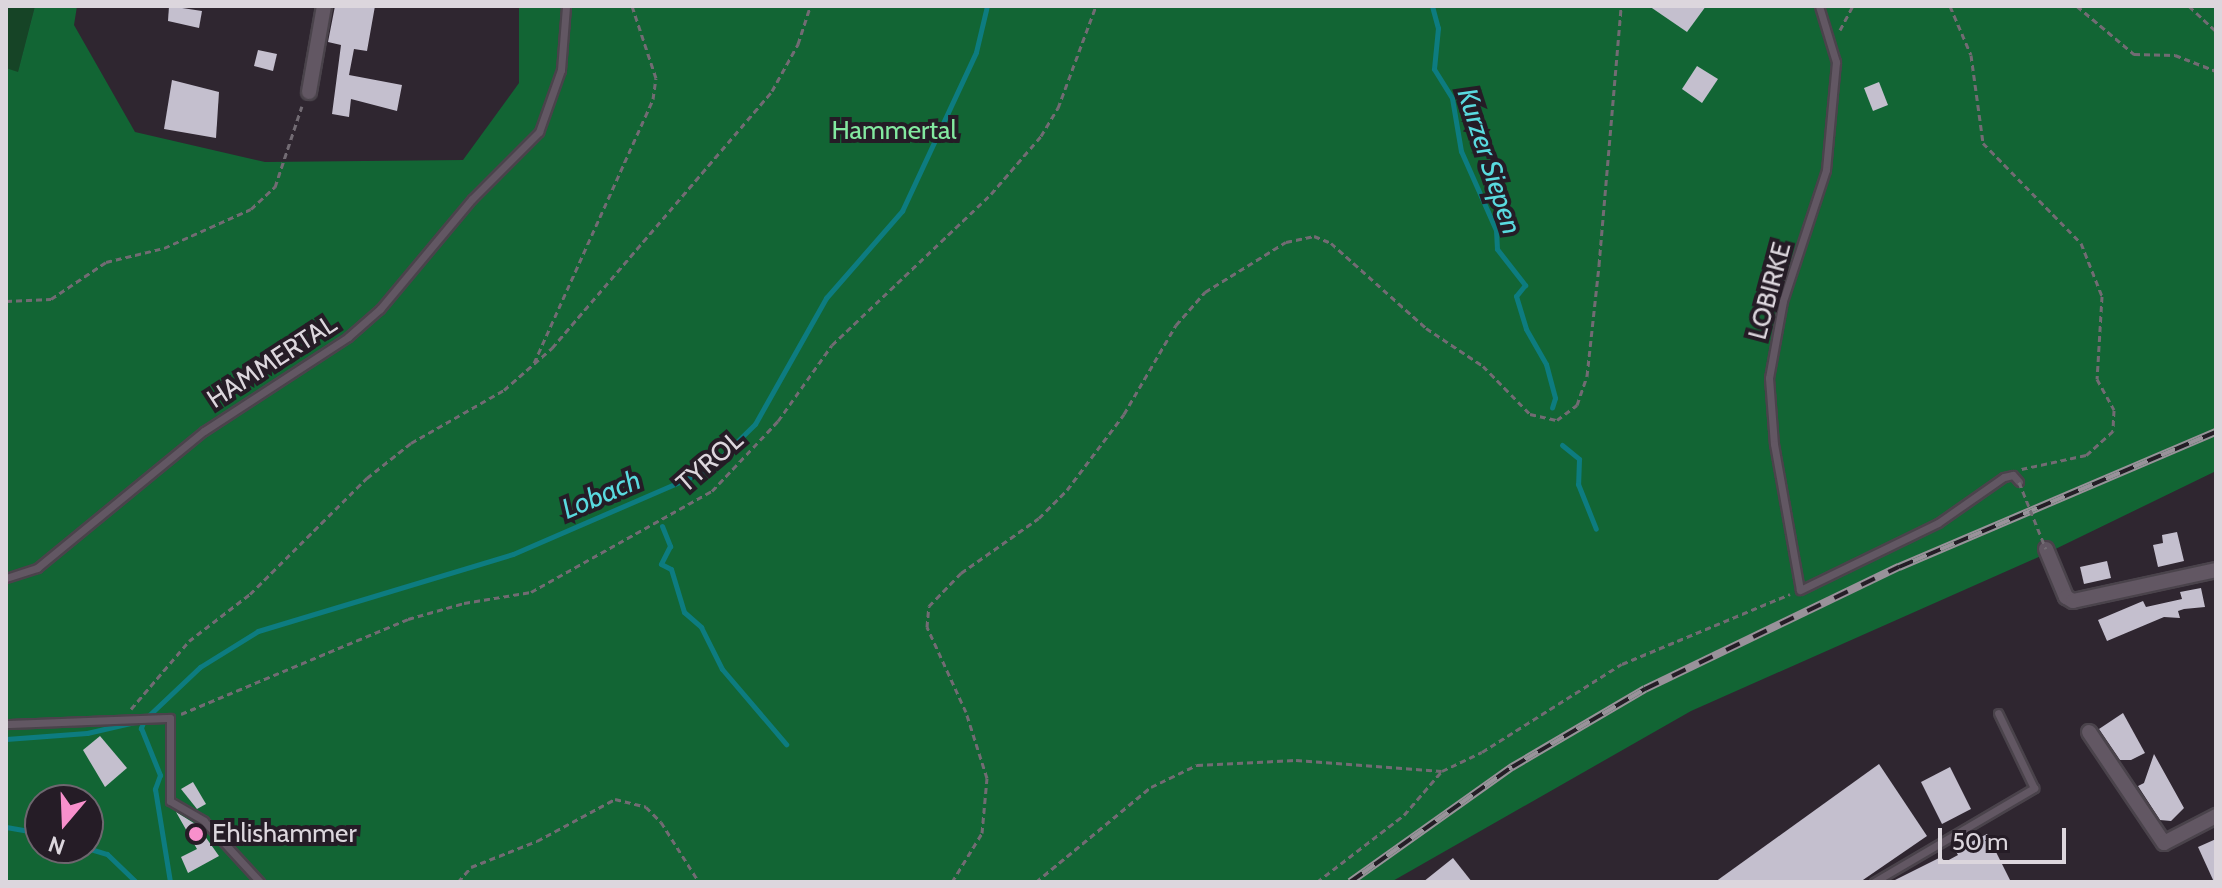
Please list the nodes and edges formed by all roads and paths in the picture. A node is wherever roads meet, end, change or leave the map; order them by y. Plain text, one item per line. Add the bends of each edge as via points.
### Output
1 (324, 6) edge
2 (566, 6) edge
3 (632, 6) edge
4 (810, 6) edge
5 (1096, 6) edge
6 (1621, 6) edge
7 (1819, 6) edge
8 (1853, 6) edge
9 (1950, 6) edge
10 (2077, 6) edge
11 (2189, 6) edge
12 (2216, 31) edge
13 (1832, 48) junction
14 (2216, 71) edge
15 (309, 92) joint
16 (6, 301) edge
17 (533, 366) junction
18 (2019, 482) junction
19 (2046, 549) joint
20 (2216, 570) edge
21 (6, 578) edge
22 (1800, 590) junction
23 (1998, 713) dead end
24 (170, 718) junction
25 (125, 719) junction
26 (6, 724) edge
27 (2089, 732) dead end
28 (1442, 771) junction
29 (2216, 816) edge
30 (260, 882) edge
31 (458, 882) edge
32 (699, 882) edge
33 (952, 882) edge
34 (1036, 882) edge
35 (1317, 882) edge
36 (1874, 882) edge

1 - 15 street
2 - 21 lane, HAMMERTAL via 561,70 539,132 472,199 380,309 348,337 204,431 48,559
3 - 17 path via 656,78 653,99
4 - 17 path via 798,44 772,91
5 - 24 path, TYROL via 1063,95 1041,136 980,205 832,345 778,421 712,491 531,592 408,619
6 - 33 path via 1589,357 1582,394 1571,413 1548,421 1530,414 1483,366 1426,328 1331,243 1314,236 1286,242 1205,292 1176,325 1116,425 1067,490 1039,518 961,573 929,606 927,627 966,712 987,778 982,833
7 - 13 lane, LOBIRKE
8 - 13 path
9 - 18 path via 1971,55 1983,143 2081,243 2102,296 2097,379 2114,410 2113,431 2086,455 2018,470
10 - 14 path via 2134,54 2175,55
11 - 12 path
13 - 22 lane, LOBIRKE via 1836,62 1826,170 1783,301 1769,378 1774,444
15 - 16 path via 275,187 251,209 164,248 106,262 51,299
17 - 25 path via 504,390 411,443 367,478 250,594 189,641 138,695
18 - 19 path, bridge
18 - 22 lane via 2013,475 2004,477 1938,523
19 - 20 street via 2066,597 2073,601
22 - 28 path via 1622,664 1482,752
23 - 36 lane via 2034,788
24 - 25 lane
24 - 30 lane via 170,801 204,821
25 - 26 lane
27 - 29 street via 2164,843
28 - 34 path via 1296,760 1197,765 1151,787
28 - 35 path via 1395,822
31 - 32 path via 471,867 537,841 615,799 646,807

